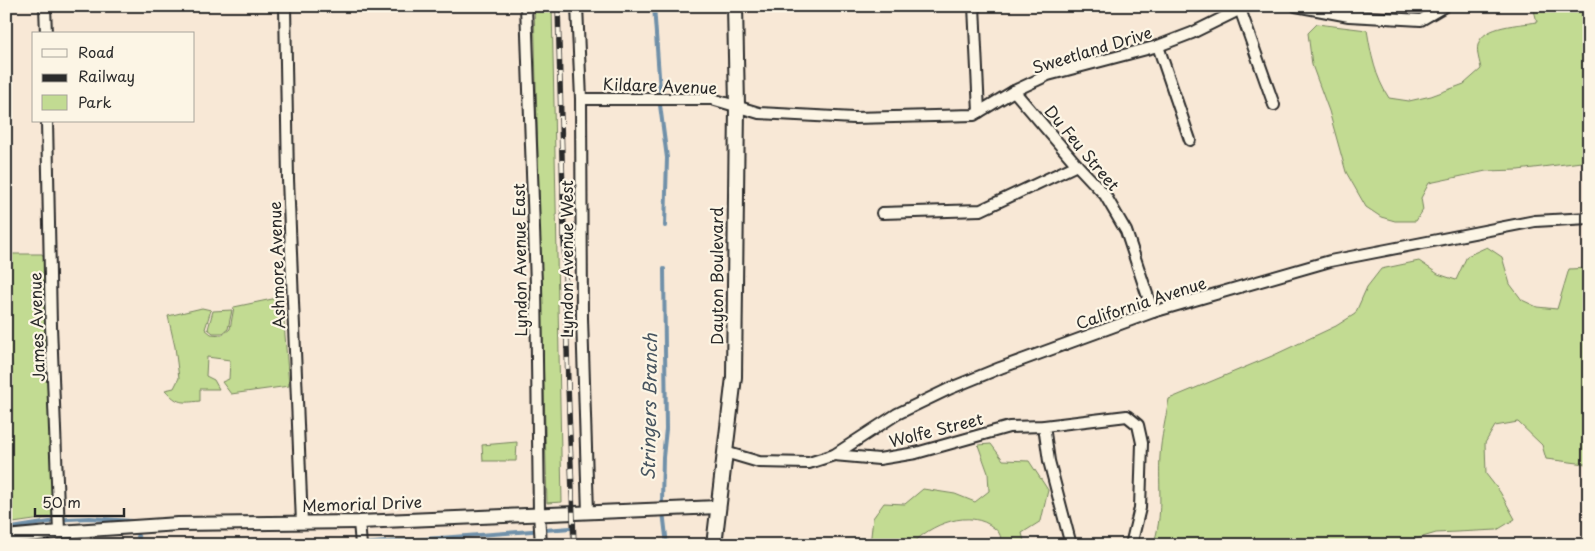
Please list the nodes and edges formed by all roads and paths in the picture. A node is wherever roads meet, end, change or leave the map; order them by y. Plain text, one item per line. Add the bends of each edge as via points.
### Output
1 (45, 6) edge
2 (285, 6) edge
3 (526, 6) edge
4 (578, 6) edge
5 (735, 6) edge
6 (974, 6) edge
7 (1296, 6) edge
8 (1446, 6) edge
9 (1243, 8) edge
10 (46, 32) edge
11 (1158, 46) junction
12 (1014, 91) junction
13 (581, 99) junction
14 (1274, 105) dead end
15 (737, 106) junction
16 (978, 112) junction
17 (47, 122) edge
18 (1190, 140) dead end
19 (1077, 165) junction
20 (882, 213) dead end
21 (1589, 218) edge
22 (1153, 312) junction
23 (1044, 426) junction
24 (725, 452) junction
25 (834, 455) junction
26 (718, 507) junction
27 (588, 512) junction
28 (539, 513) junction
29 (359, 522) junction
30 (302, 523) junction
31 (59, 532) junction
32 (6, 538) edge
33 (361, 545) edge
34 (541, 545) edge
35 (714, 545) edge
36 (1070, 545) edge
37 (1131, 545) edge

1 - 10 street
2 - 30 street, Ashmore Avenue
3 - 28 street, Lyndon Avenue East via 536,284
4 - 13 street, Lyndon Avenue West
5 - 15 main road, Dayton Boulevard
6 - 16 street
7 - 8 street via 1349,16 1421,20
9 - 11 street, Sweetland Drive
9 - 14 street
11 - 12 street, Sweetland Drive via 1048,75
11 - 18 street
12 - 16 street, Sweetland Drive
12 - 19 street, Du Feu Street
13 - 15 street, Kildare Avenue via 712,99
13 - 27 street, Lyndon Avenue West via 582,318
15 - 16 street, Sweetland Drive via 759,113 861,118 974,115
15 - 24 main road, Dayton Boulevard via 734,377
17 - 31 street, James Avenue
19 - 20 street via 981,210
19 - 22 street, Du Feu Street via 1105,195 1126,231
21 - 22 street, California Avenue via 1535,221 1330,261
22 - 25 street, California Avenue via 951,388 897,414
23 - 25 street, Wolfe Street via 1009,426 916,453 879,459
23 - 36 street via 1049,461
23 - 37 street, Wolfe Street via 1127,416 1138,425 1142,443 1140,508
24 - 25 street, California Avenue via 759,462 780,464 809,463
24 - 26 main road, Dayton Boulevard
26 - 27 street, Memorial Drive
26 - 35 main road, Dayton Boulevard
27 - 28 street, Memorial Drive
28 - 29 street, Memorial Drive
28 - 34 street, Lyndon Avenue East
29 - 30 street, Memorial Drive
29 - 33 street
30 - 31 street, Memorial Drive via 178,524
31 - 32 street, Memorial Drive

